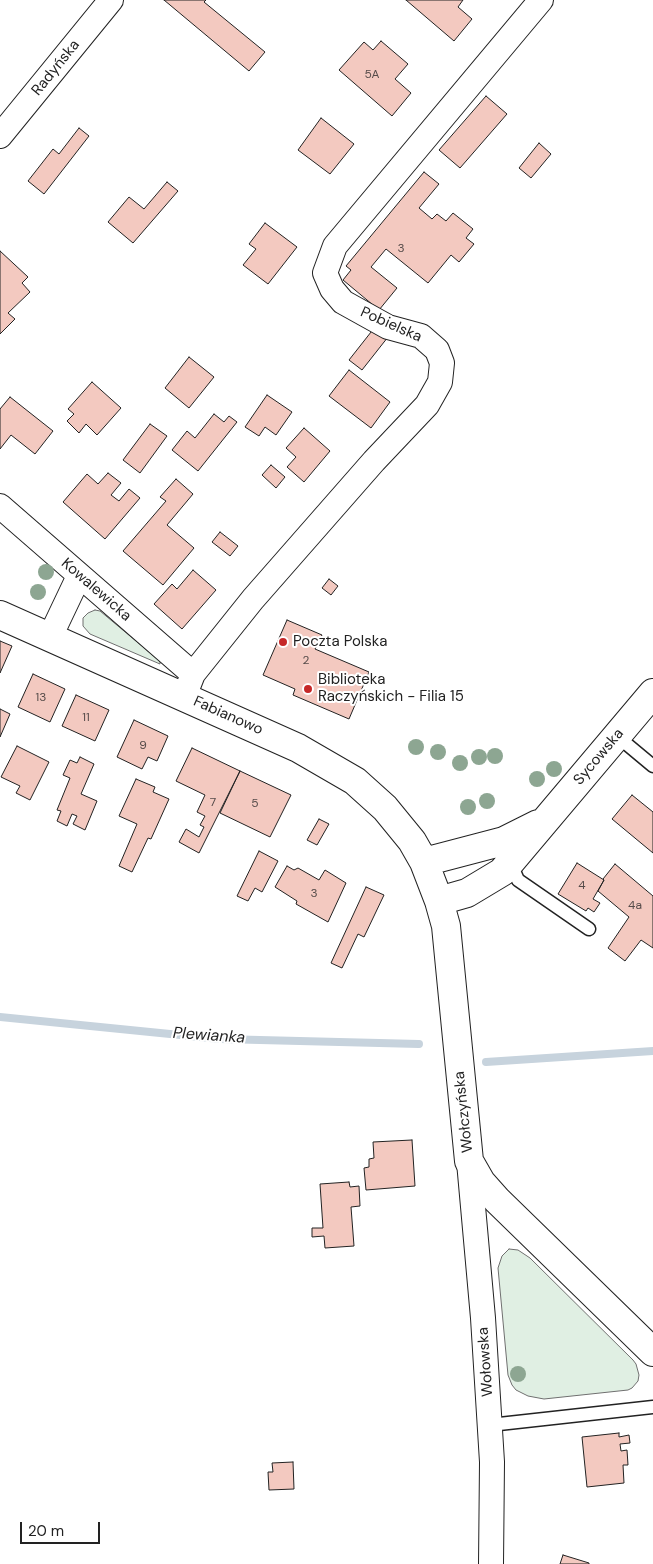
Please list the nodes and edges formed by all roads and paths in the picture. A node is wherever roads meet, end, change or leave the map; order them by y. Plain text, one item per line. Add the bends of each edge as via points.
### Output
1 (111, 0) edge
2 (541, 0) edge
3 (0, 136) edge
4 (0, 506) edge
5 (79, 576) junction
6 (0, 614) edge
7 (50, 637) junction
8 (188, 685) junction
9 (653, 693) edge
10 (617, 736) junction
11 (653, 766) edge
12 (505, 852) junction
13 (424, 862) junction
14 (439, 900) junction
15 (589, 929) dead end
16 (469, 1162) junction
17 (653, 1352) edge
18 (653, 1407) edge
19 (490, 1425) junction
20 (491, 1564) edge

1 - 3 street, Radyńska
2 - 8 street, Pobielska via 335,246 325,272 332,289 343,302 388,327 421,336 437,350 442,363 440,382 427,405 253,599
4 - 5 street, Kowalewicka
5 - 7 street
5 - 8 street, Kowalewicka
6 - 7 street, Fabianowo
7 - 8 street, Fabianowo
8 - 13 street, Fabianowo via 355,781 400,824
9 - 10 street, Sycowska
10 - 11 lane
10 - 12 street, Sycowska via 546,820
12 - 13 street, Sycowska
12 - 14 street, Sycowska via 502,872 467,893
12 - 15 lane via 518,880
13 - 14 street, Wołczyńska
14 - 16 street, Wołczyńska via 446,926
16 - 17 street, Wołczyńska via 497,1200
16 - 19 street, Wołowska
18 - 19 lane
19 - 20 street, Wołowska

